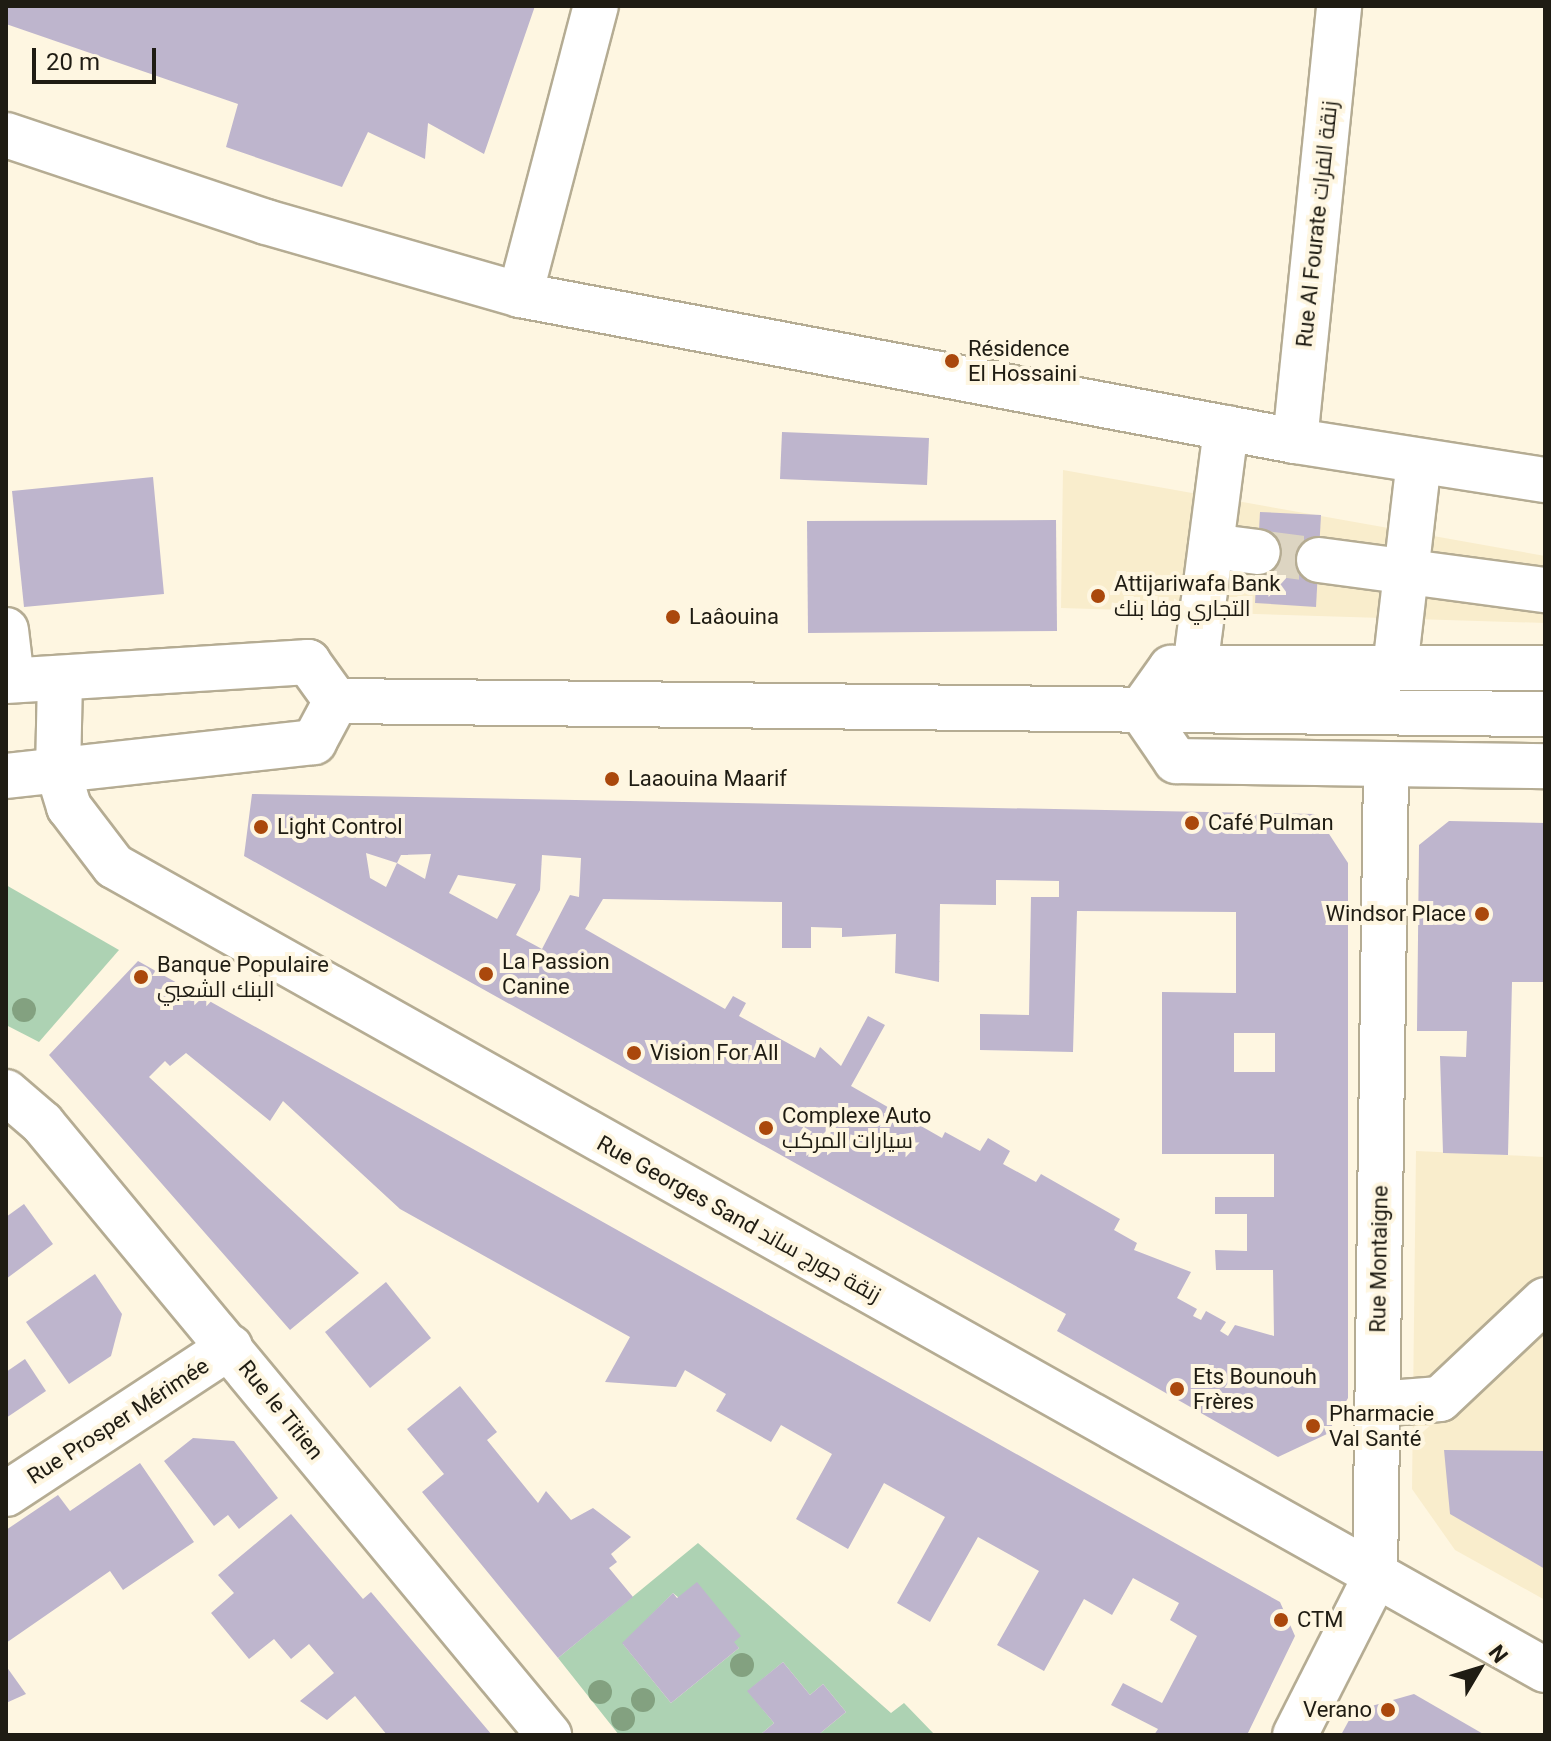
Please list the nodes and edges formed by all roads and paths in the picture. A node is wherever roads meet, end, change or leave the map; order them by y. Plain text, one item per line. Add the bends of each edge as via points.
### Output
1 (596, 6) edge
2 (1339, 6) edge
3 (6, 135) edge
4 (520, 295) junction
5 (1226, 428) junction
6 (1295, 441) junction
7 (1419, 461) junction
8 (1545, 480) edge
9 (1211, 546) junction
10 (1258, 552) tunnel mouth
11 (1319, 560) tunnel mouth
12 (1407, 572) junction
13 (1545, 590) edge
14 (6, 630) edge
15 (1195, 668) junction
16 (1395, 668) junction
17 (1545, 668) edge
18 (60, 678) junction
19 (9, 680) edge
20 (336, 701) junction
21 (1141, 710) junction
22 (1545, 714) edge
23 (1386, 765) junction
24 (1545, 766) edge
25 (58, 771) junction
26 (6, 776) edge
27 (6, 1092) edge
28 (1545, 1300) edge
29 (230, 1347) junction
30 (1377, 1404) junction
31 (6, 1494) edge
32 (1375, 1577) junction
33 (1545, 1670) edge
34 (549, 1735) edge
35 (1295, 1735) edge

1 - 4 street
2 - 6 street, Rue Al Fourate زنقة الفرات
3 - 4 street via 266,222
4 - 5 street
5 - 6 street
5 - 9 street
6 - 7 street
7 - 8 street
7 - 12 street
9 - 10 street
9 - 15 street
11 - 12 street
12 - 13 street
12 - 16 street
14 - 19 street
15 - 16 street
15 - 21 street via 1171,668
16 - 17 street
18 - 19 street
18 - 20 street via 308,662
18 - 25 street, Rue Georges Sand زنقة جورج ساند
20 - 21 street
20 - 25 street via 314,742
21 - 22 street
21 - 23 street via 1176,761
23 - 24 street
23 - 30 street, Rue Montaigne
25 - 26 street
25 - 32 street, Rue Georges Sand زنقة جورج ساند via 69,807 114,866
27 - 29 street, Rue le Titien via 42,1123
28 - 30 street via 1440,1399
29 - 31 street, Rue Prosper Mérimée
29 - 34 street, Rue le Titien
30 - 32 street, Rue Montaigne
32 - 33 street, Rue Georges Sand زنقة جورج ساند
32 - 35 street, Rue Montaigne

